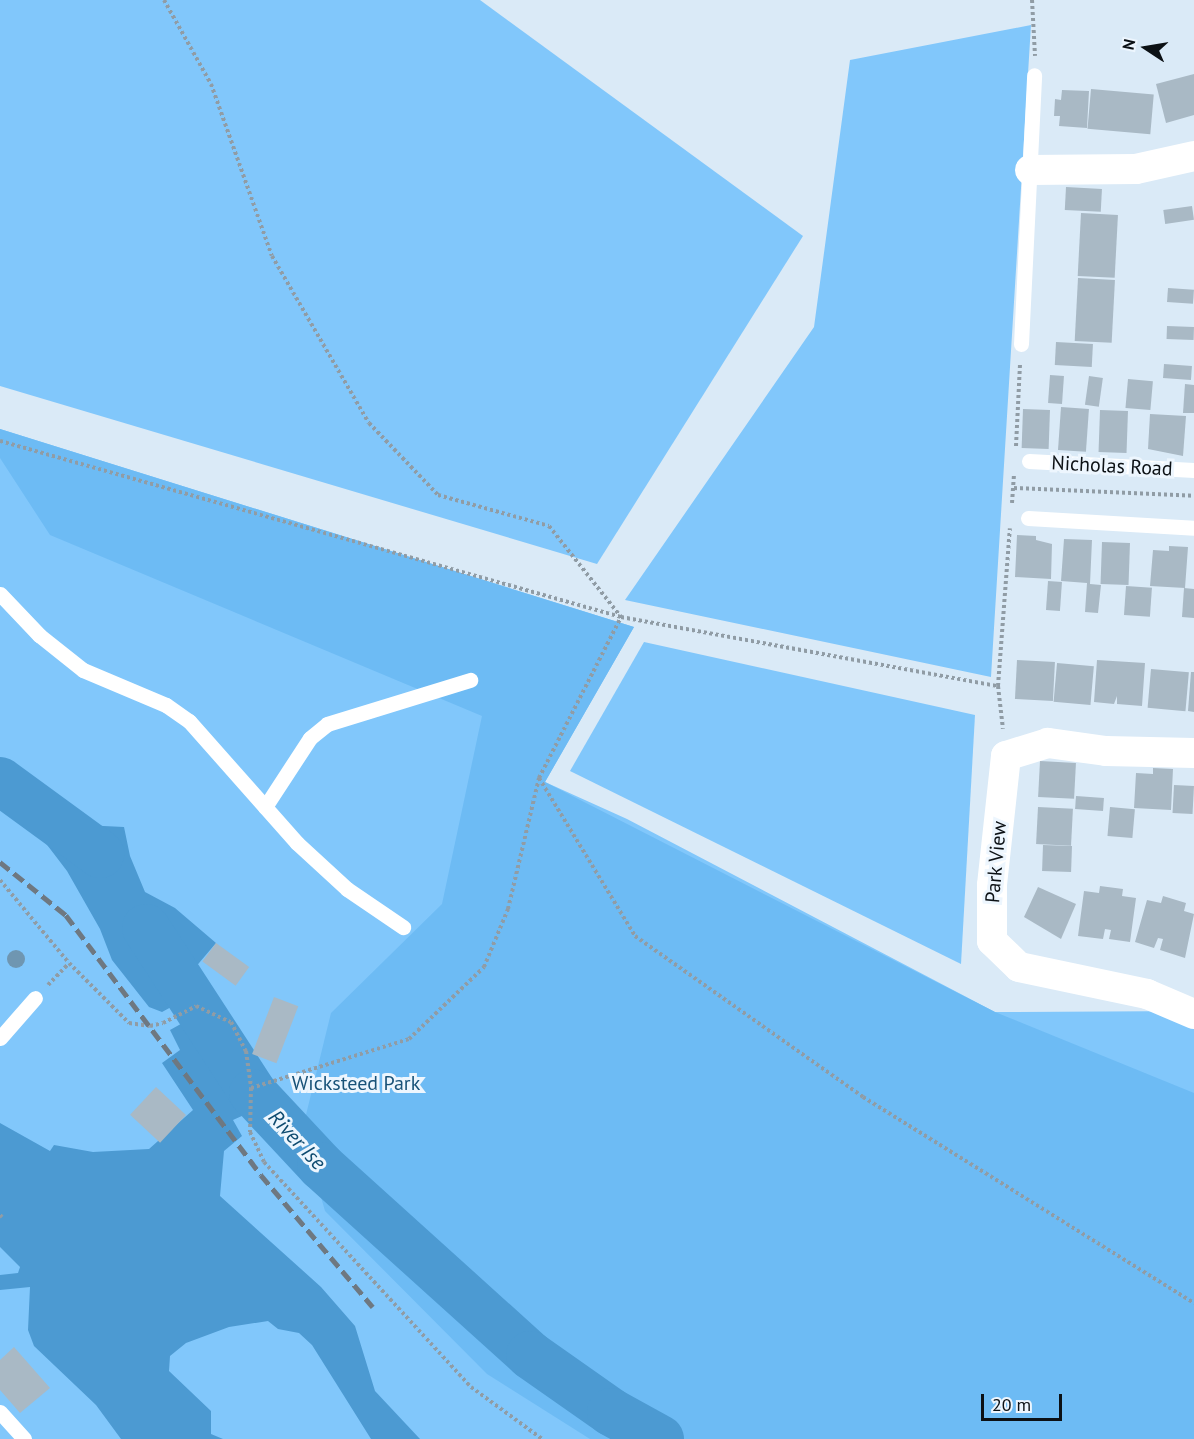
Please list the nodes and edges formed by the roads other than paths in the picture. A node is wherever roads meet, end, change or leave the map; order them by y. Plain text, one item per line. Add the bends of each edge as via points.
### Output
1 (1034, 75) road end
2 (1194, 156) edge
3 (1030, 170) junction
4 (1021, 344) dead end
5 (1029, 461) dead end
6 (1194, 470) edge
7 (1028, 518) dead end
8 (1194, 528) edge
9 (0, 594) edge
10 (470, 680) dead end
11 (1194, 753) edge
12 (265, 807) junction
13 (403, 927) dead end
14 (35, 998) road end
15 (1194, 1014) edge
16 (0, 1038) edge
17 (0, 1412) edge
18 (24, 1439) edge

1 - 3 lane
2 - 3 street via 1136,169
3 - 4 lane
5 - 6 lane, Nicholas Road
7 - 8 lane
9 - 12 lane via 39,635 82,670 166,705 189,721
10 - 12 lane via 327,724 310,738
11 - 15 street, Park View via 1106,751 1048,743 1006,756 992,885 992,941 1020,967 1147,994
12 - 13 lane via 347,889
14 - 16 lane
17 - 18 lane

